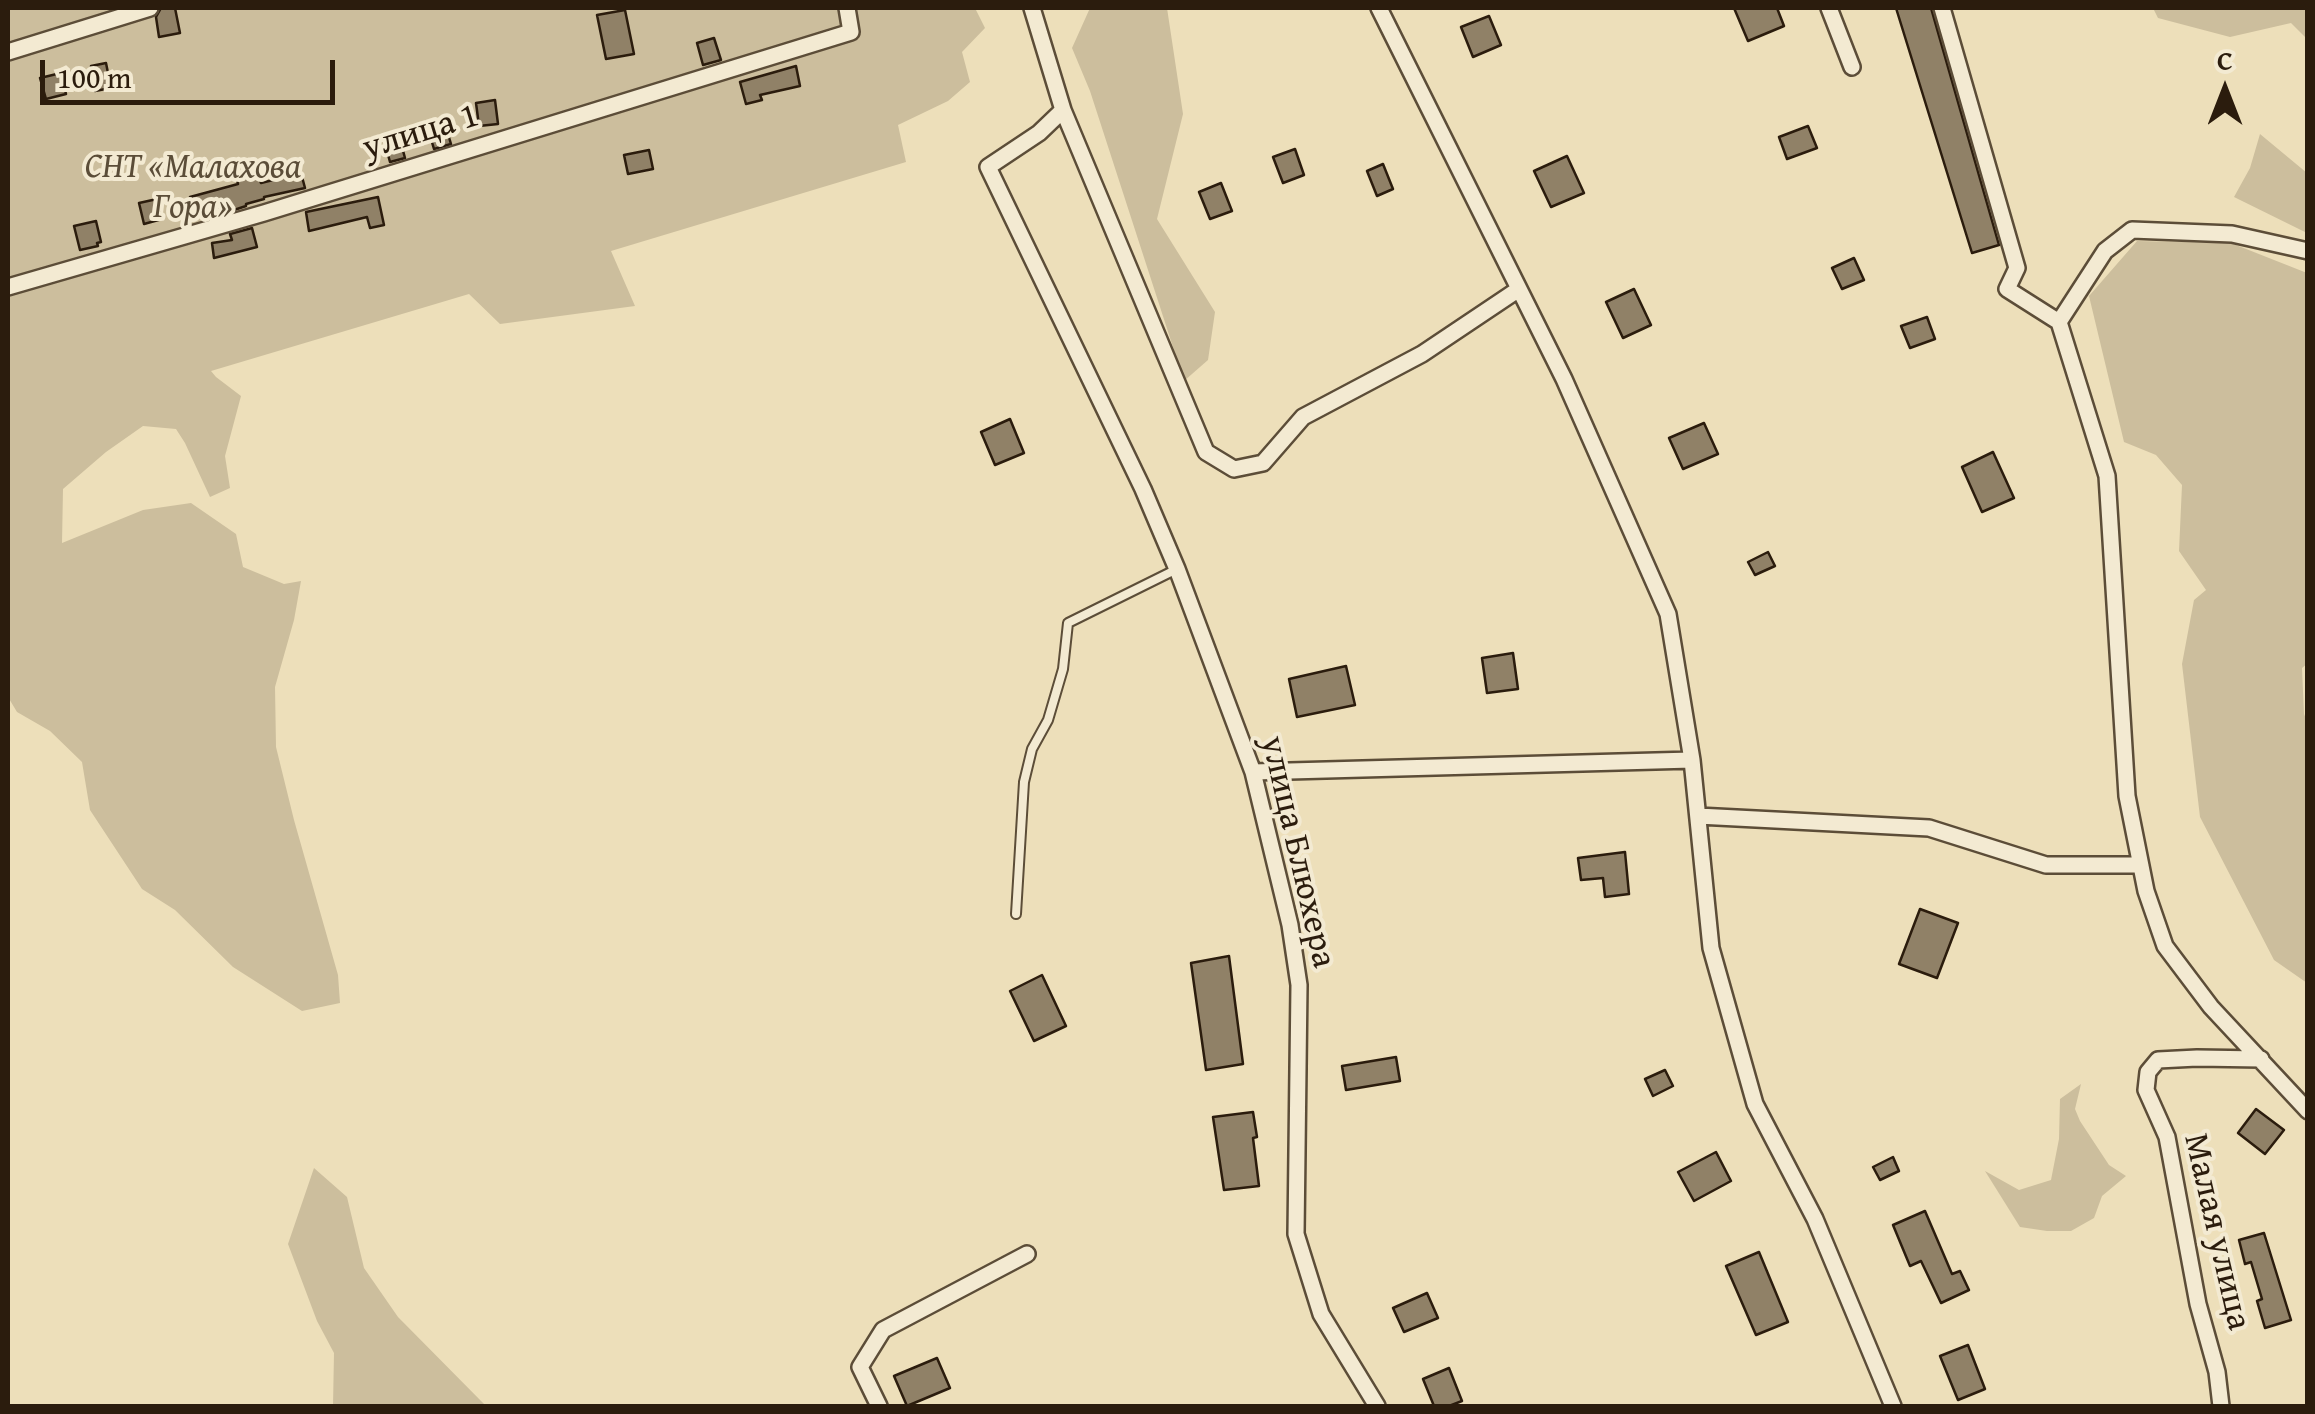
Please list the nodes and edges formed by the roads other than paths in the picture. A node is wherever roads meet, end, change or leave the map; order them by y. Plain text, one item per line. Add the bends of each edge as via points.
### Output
1 (150, 8) edge
2 (848, 8) edge
3 (1032, 8) edge
4 (1380, 8) edge
5 (1830, 8) edge
6 (1942, 8) edge
7 (8, 52) edge
8 (1852, 67) dead end
9 (1062, 110) junction
10 (2308, 251) edge
11 (8, 286) edge
12 (1519, 289) junction
13 (2059, 322) junction
14 (1177, 570) junction
15 (1692, 760) junction
16 (1254, 772) junction
17 (1698, 816) junction
18 (2141, 865) junction
19 (1016, 914) dead end
20 (2260, 1059) junction
21 (2308, 1110) edge
22 (1027, 1254) dead end
23 (879, 1406) edge
24 (1377, 1406) edge
25 (1893, 1406) edge
26 (2221, 1406) edge

1 - 7 street
2 - 11 street, улица 1 via 851,32
3 - 9 street
4 - 12 street
5 - 8 street
6 - 13 street via 2018,268 2007,289
9 - 12 street via 1206,452 1234,470 1263,462 1303,417 1422,354
9 - 14 street, улица Блюхера via 988,167
10 - 13 street via 2232,234 2132,230 2105,250
12 - 15 street via 1668,614
13 - 18 street via 2107,476 2127,796
14 - 16 street, улица Блюхера
14 - 19 lane via 1068,623 1063,668 1024,782
15 - 16 street
15 - 17 street
16 - 24 street, улица Блюхера via 1299,985 1296,1234 1321,1314
17 - 18 street via 1929,828 2046,865
17 - 25 street via 1711,948 1755,1104 1815,1218
18 - 20 street via 2165,946
20 - 21 street
20 - 26 street, Малая улица via 2158,1060 2148,1072 2146,1090 2167,1138
22 - 23 street via 883,1330 860,1367

